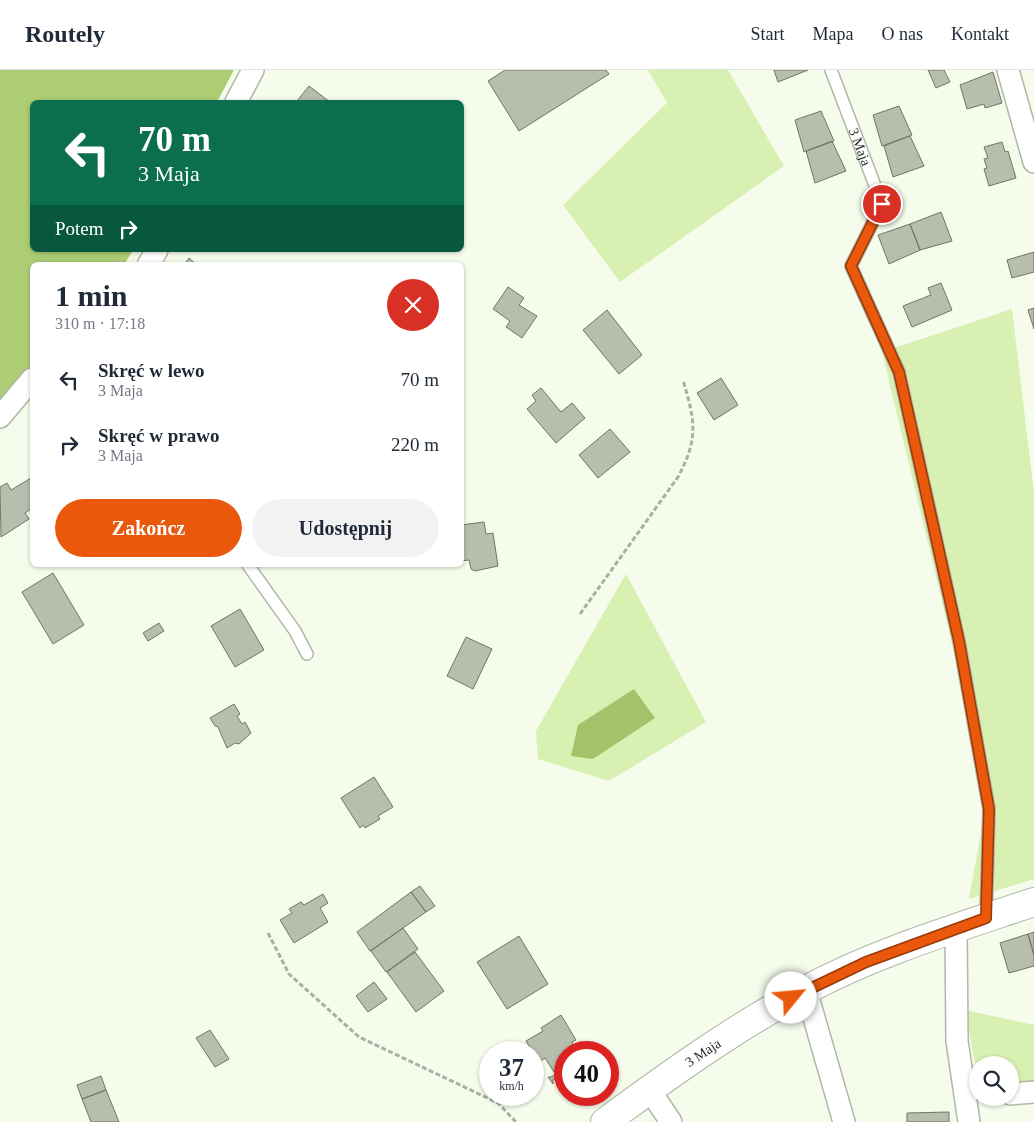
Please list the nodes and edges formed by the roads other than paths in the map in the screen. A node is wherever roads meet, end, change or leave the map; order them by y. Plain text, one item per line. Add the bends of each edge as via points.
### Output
1 (253, 70) edge
2 (831, 70) edge
3 (1008, 70) edge
4 (237, 100) edge
5 (1034, 162) edge
6 (30, 381) edge
7 (0, 417) edge
8 (249, 567) edge
9 (307, 654) dead end
10 (1034, 902) edge
11 (986, 918) junction
12 (956, 929) junction
13 (806, 990) junction
14 (649, 1089) junction
15 (969, 1090) edge
16 (1034, 1092) edge
17 (1019, 1093) edge
18 (970, 1106) edge
19 (605, 1122) edge
20 (670, 1122) edge
21 (844, 1122) edge
22 (969, 1122) edge

1 - 4 street
2 - 11 lane, 3 Maja via 882,204 851,266 899,372 959,641 989,809
3 - 5 street
6 - 7 street
8 - 9 lane via 295,631
10 - 11 street, 3 Maja
11 - 12 street, 3 Maja
12 - 13 street, 3 Maja via 866,962
12 - 15 street via 957,1041
13 - 14 street, 3 Maja via 746,1024
13 - 21 street
14 - 19 street, 3 Maja
14 - 20 street
16 - 17 street
18 - 22 street

